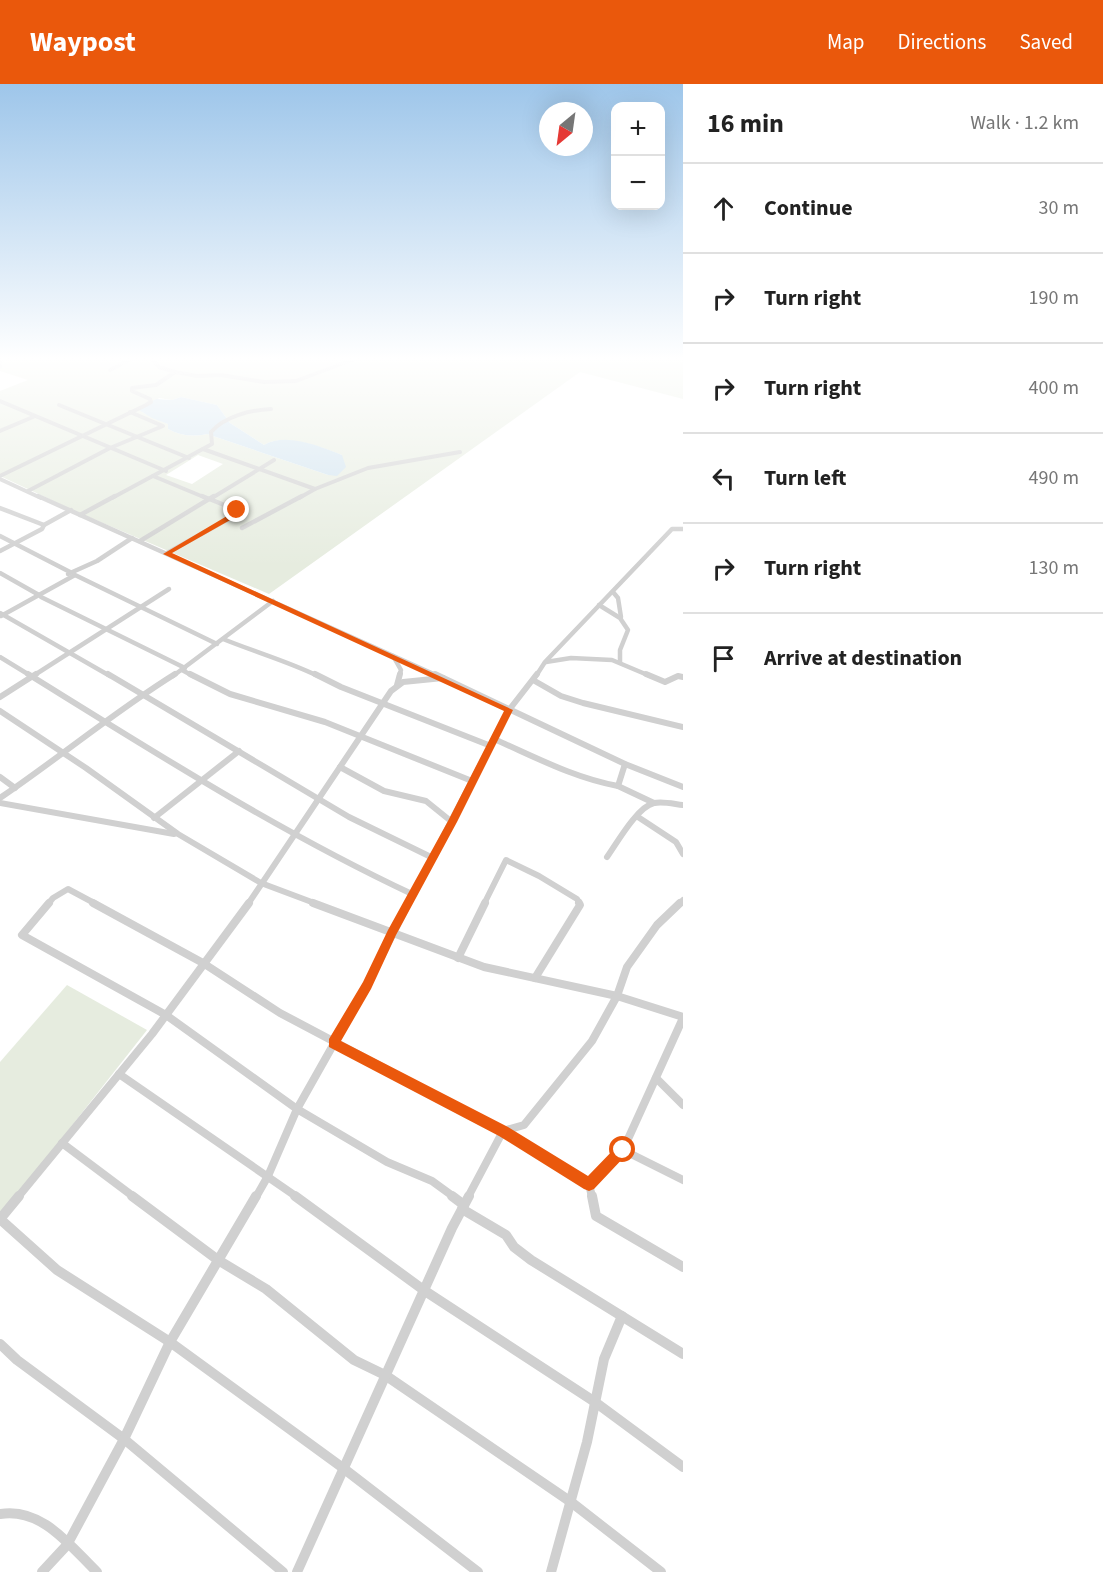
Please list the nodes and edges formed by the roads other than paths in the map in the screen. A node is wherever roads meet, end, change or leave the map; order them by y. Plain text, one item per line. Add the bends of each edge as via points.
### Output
1 (58, 427) edge
2 (98, 427) edge
3 (115, 427) edge
4 (159, 427) edge
5 (216, 427) edge
6 (79, 436) junction
7 (137, 436) junction
8 (110, 448) junction
9 (204, 449) junction
10 (460, 452) dead end
11 (189, 458) junction
12 (274, 460) dead end
13 (259, 468) junction
14 (166, 471) junction
15 (153, 476) junction
16 (0, 477) edge
17 (7, 482) junction
18 (0, 486) edge
19 (315, 489) junction
20 (28, 491) junction
21 (209, 499) junction
22 (0, 508) edge
23 (71, 510) junction
24 (81, 515) junction
25 (44, 525) junction
26 (242, 528) dead end
27 (683, 529) edge
28 (0, 536) edge
29 (132, 538) junction
30 (140, 541) junction
31 (12, 544) junction
32 (0, 551) edge
33 (167, 554) junction
34 (70, 572) junction
35 (0, 573) edge
36 (169, 589) dead end
37 (613, 592) junction
38 (40, 596) junction
39 (273, 601) junction
40 (599, 605) junction
41 (142, 607) junction
42 (1, 615) edge
43 (621, 617) junction
44 (107, 629) junction
45 (224, 639) junction
46 (217, 644) junction
47 (70, 652) junction
48 (393, 656) junction
49 (0, 657) edge
50 (545, 662) junction
51 (620, 662) junction
52 (184, 669) junction
53 (32, 676) junction
54 (683, 676) edge
55 (442, 678) junction
56 (533, 680) junction
57 (396, 685) junction
58 (143, 694) junction
59 (0, 697) edge
60 (381, 704) junction
61 (509, 710) junction
62 (0, 711) edge
63 (107, 722) junction
64 (683, 728) edge
65 (360, 735) junction
66 (492, 742) junction
67 (239, 751) junction
68 (64, 754) junction
69 (625, 764) junction
70 (340, 767) junction
71 (0, 777) edge
72 (472, 781) junction
73 (201, 782) junction
74 (618, 786) junction
75 (683, 787) edge
76 (15, 788) junction
77 (0, 798) edge
78 (318, 799) junction
79 (0, 803) edge
80 (654, 803) junction
81 (683, 805) edge
82 (638, 817) junction
83 (154, 818) junction
84 (452, 822) junction
85 (178, 834) junction
86 (292, 836) junction
87 (683, 854) edge
88 (607, 857) dead end
89 (433, 858) junction
90 (261, 883) junction
91 (412, 894) junction
92 (683, 900) edge
93 (392, 933) junction
94 (458, 958) junction
95 (203, 963) junction
96 (536, 978) junction
97 (616, 996) junction
98 (166, 1015) junction
99 (683, 1017) edge
100 (334, 1043) junction
101 (119, 1074) junction
102 (656, 1078) junction
103 (683, 1105) edge
104 (297, 1109) junction
105 (503, 1131) junction
106 (62, 1143) junction
107 (623, 1150) junction
108 (268, 1176) junction
109 (683, 1180) edge
110 (589, 1184) junction
111 (463, 1207) junction
112 (0, 1219) edge
113 (218, 1260) junction
114 (683, 1267) edge
115 (425, 1291) junction
116 (622, 1316) junction
117 (170, 1342) junction
118 (0, 1344) edge
119 (683, 1354) edge
120 (385, 1375) junction
121 (595, 1402) junction
122 (124, 1439) junction
123 (683, 1467) edge
124 (343, 1468) junction
125 (571, 1502) junction
126 (0, 1514) edge
127 (67, 1545) junction
128 (42, 1572) edge
129 (97, 1572) edge
130 (283, 1572) edge
131 (297, 1572) edge
132 (478, 1572) edge
133 (551, 1572) edge
134 (661, 1572) edge

1 - 6 street
2 - 6 street
3 - 7 street
4 - 7 street
5 - 9 street via 211,432 214,442
6 - 8 street
6 - 16 street
7 - 8 street
7 - 11 street
8 - 14 street
8 - 20 street
9 - 11 street
9 - 13 street
10 - 19 street via 360,470
11 - 14 street
12 - 13 street
13 - 19 street
13 - 21 street
14 - 15 street
15 - 21 street
15 - 24 street
16 - 17 street
17 - 18 street
17 - 20 street
19 - 26 street
20 - 23 street
21 - 30 street
21 - 33 street via 237,510 230,518
22 - 25 street
23 - 24 street
23 - 25 street
24 - 29 street
25 - 31 street
27 - 37 street via 672,530
28 - 31 street
29 - 30 street
29 - 34 street via 97,561
30 - 33 street
31 - 32 street
31 - 34 street
33 - 39 street
34 - 38 street
35 - 38 street
36 - 41 street
37 - 40 street
37 - 43 street
38 - 42 street
38 - 44 street
39 - 45 street
39 - 48 street
40 - 43 street
40 - 50 street
41 - 42 street via 75,575
41 - 44 street
41 - 46 street
42 - 47 street
43 - 51 street via 628,630 618,654
44 - 47 street
44 - 52 street
45 - 46 street
45 - 60 street via 292,663
46 - 52 street
47 - 53 street
47 - 58 street
48 - 55 street
48 - 57 street via 401,670
49 - 53 street
50 - 51 street via 571,658
50 - 56 street
51 - 54 street via 665,682
52 - 58 street
52 - 65 street via 251,701
53 - 59 street
53 - 63 street
55 - 57 street via 414,679
55 - 61 street
56 - 61 street
56 - 64 street via 561,696
57 - 60 street
58 - 63 street
58 - 67 street
60 - 65 street
60 - 66 street
61 - 66 street
61 - 69 street
62 - 68 street
63 - 68 street
63 - 73 street
65 - 70 street
65 - 72 street
66 - 72 street
66 - 74 street via 571,774
67 - 73 street
67 - 78 street
68 - 76 street
68 - 83 street
69 - 74 street
69 - 75 street
70 - 78 street
70 - 84 street via 384,791 426,801
71 - 76 street
72 - 84 street
73 - 83 street
73 - 86 street
74 - 80 street
76 - 77 street
78 - 86 street
78 - 89 street via 382,836
79 - 85 street
80 - 81 street
80 - 82 street
82 - 87 street via 676,842
82 - 88 street
83 - 85 street
84 - 89 street
85 - 90 street
86 - 90 street
86 - 91 street
89 - 91 street
90 - 93 street
90 - 95 street
91 - 93 street
92 - 97 street via 657,925 627,967
93 - 94 street
93 - 100 street
94 - 96 street
94 - 96 street via 506,861 539,876 577,899 580,905
95 - 98 street
95 - 98 street via 68,889 53,898 22,935
95 - 100 street
96 - 97 street
97 - 99 street
97 - 105 street via 592,1041 554,1090 524,1125
98 - 101 street
98 - 104 street
99 - 102 street
100 - 104 street
100 - 105 street
101 - 106 street
101 - 108 street
102 - 103 street
102 - 107 street
104 - 108 street
104 - 111 street via 387,1162 432,1181
105 - 110 street
105 - 111 street
106 - 112 street
106 - 113 street
107 - 109 street
107 - 110 street
108 - 113 street
108 - 115 street
110 - 114 street via 597,1216
111 - 115 street
111 - 116 street via 506,1235 531,1260
112 - 117 street via 57,1270
113 - 117 street
113 - 120 street via 266,1289 354,1360
115 - 120 street
115 - 121 street
116 - 119 street
116 - 121 street via 604,1359
117 - 122 street
117 - 124 street
118 - 122 street
120 - 124 street
120 - 125 street
121 - 123 street
121 - 125 street
122 - 127 street
122 - 130 street
124 - 131 street
124 - 132 street
125 - 133 street
125 - 134 street
126 - 127 street via 12,1512 45,1521
127 - 128 street
127 - 129 street

